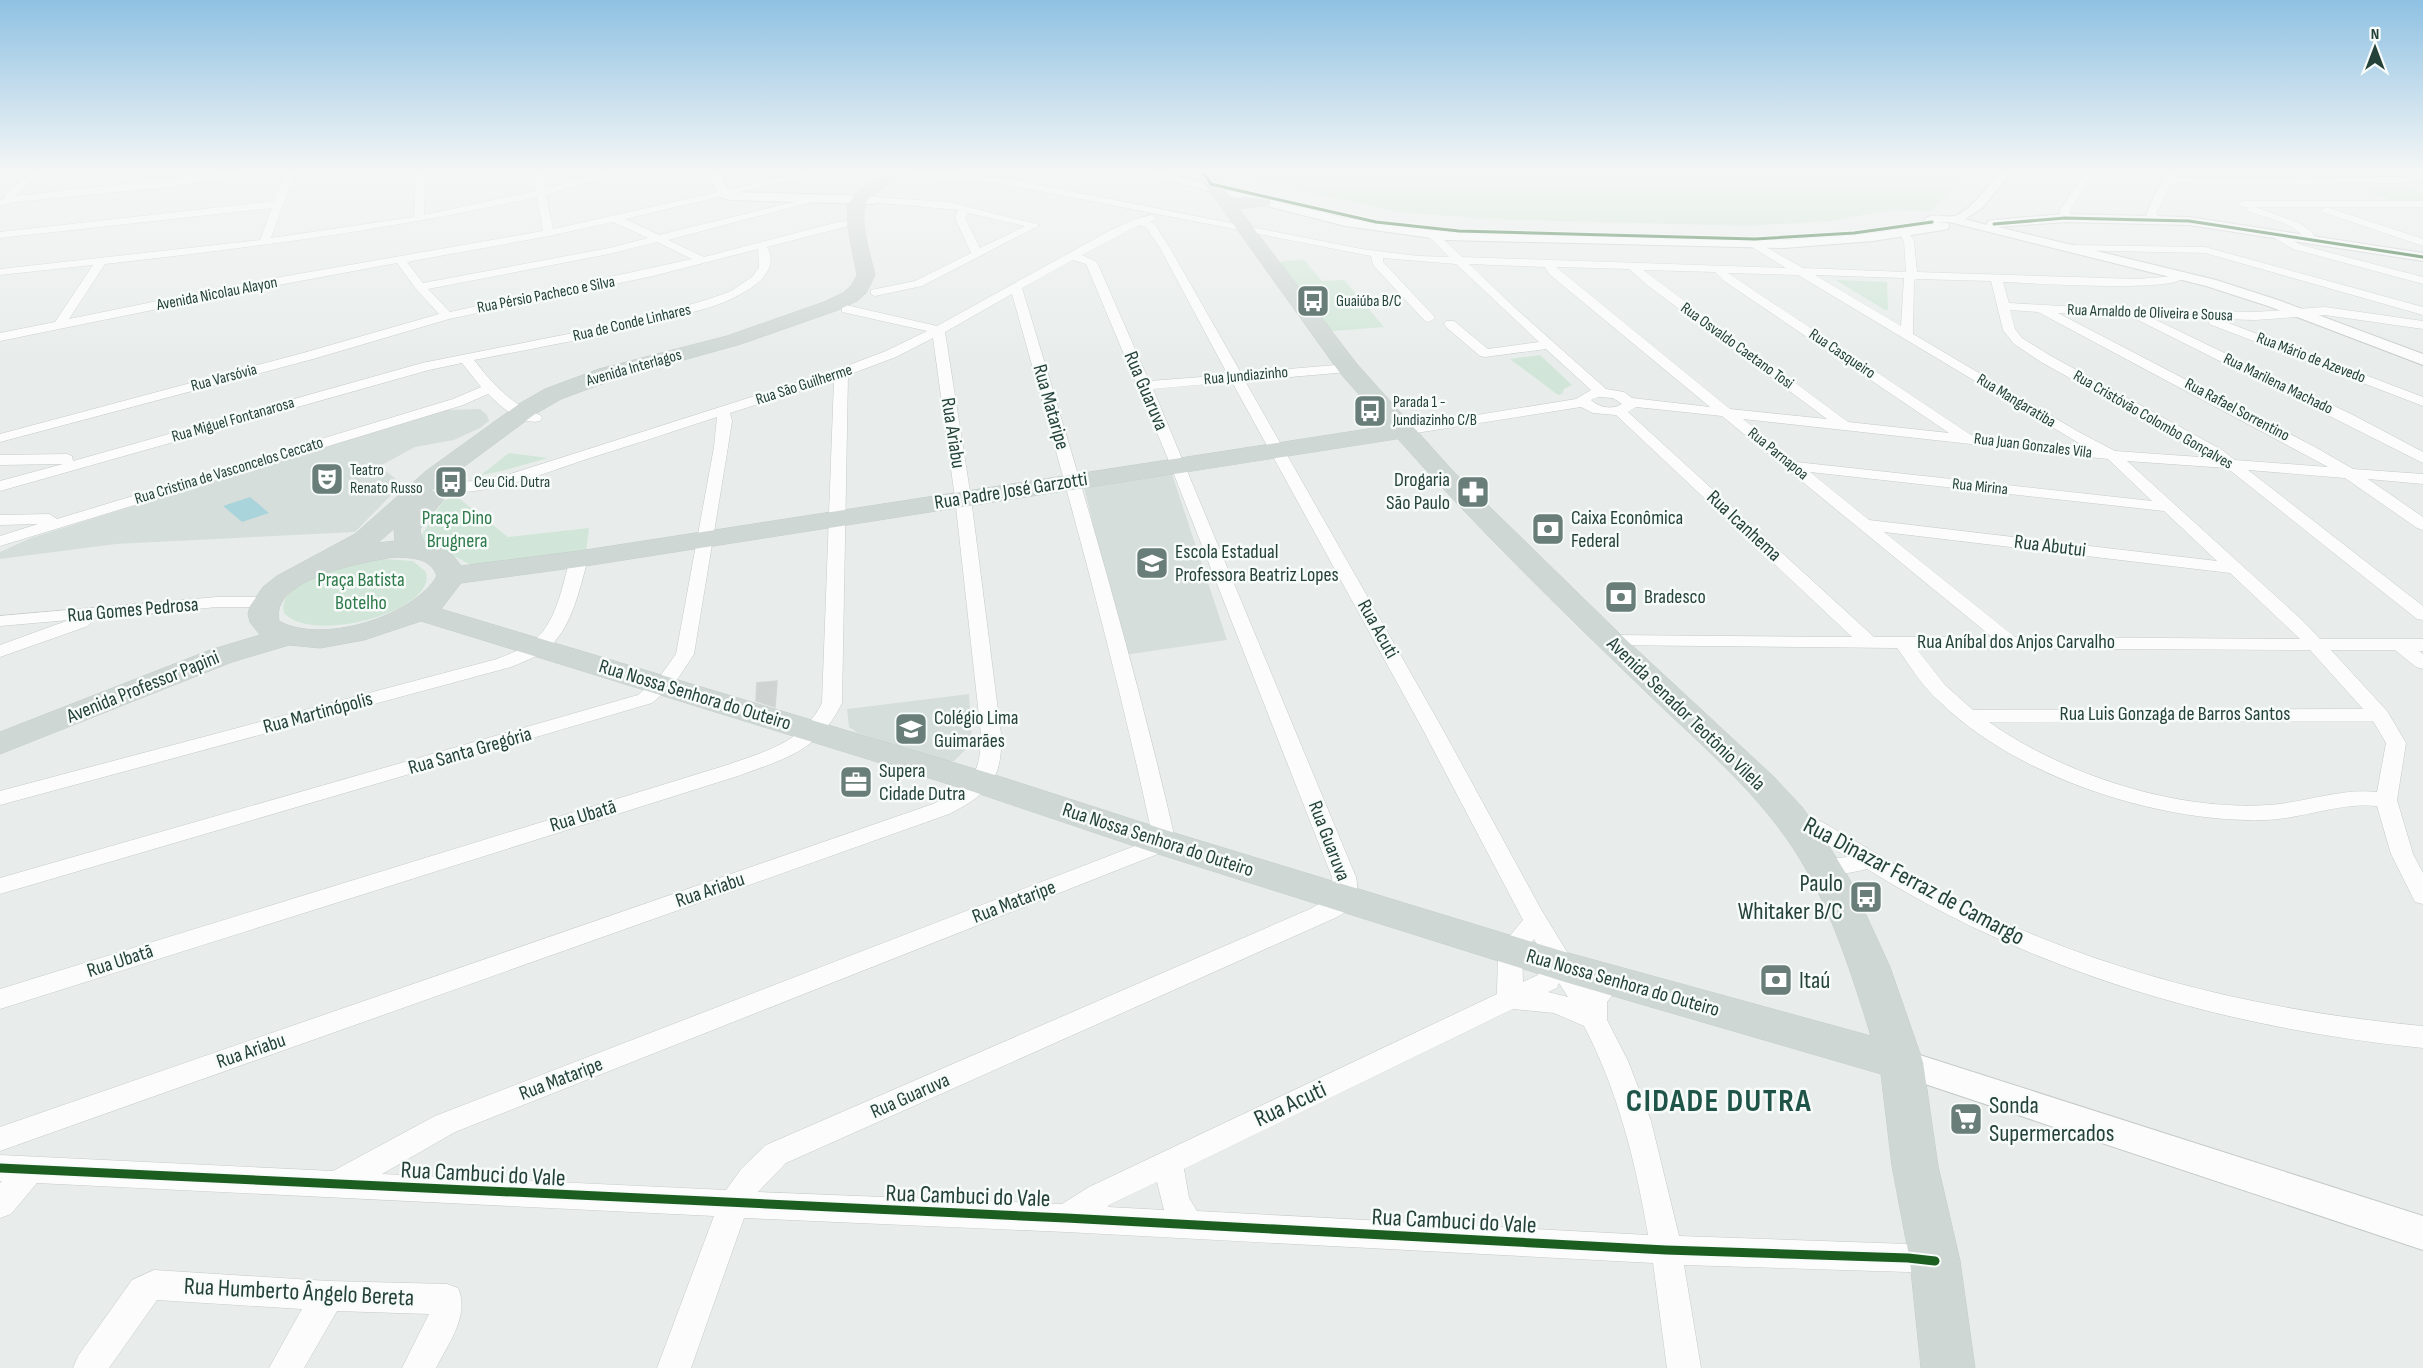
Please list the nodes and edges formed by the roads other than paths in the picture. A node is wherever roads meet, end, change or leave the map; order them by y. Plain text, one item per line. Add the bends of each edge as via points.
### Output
1 (267, 236) edge
2 (299, 236) edge
3 (533, 236) edge
4 (654, 236) edge
5 (668, 236) edge
6 (796, 236) edge
7 (858, 236) edge
8 (876, 236) edge
9 (969, 236) edge
10 (1014, 236) edge
11 (1110, 236) edge
12 (1158, 236) edge
13 (1249, 236) edge
14 (1282, 236) edge
15 (1436, 236) edge
16 (1554, 236) edge
17 (1824, 236) edge
18 (1880, 236) edge
19 (1905, 236) edge
20 (2002, 236) edge
21 (2019, 236) edge
22 (2277, 236) edge
23 (2286, 236) edge
24 (2309, 236) edge
25 (2402, 236) edge
26 (659, 238) junction
27 (2311, 240) junction
28 (265, 241) junction
29 (1750, 242) junction
30 (2423, 243) edge
31 (761, 245) junction
32 (2070, 248) junction
33 (978, 255) junction
34 (1377, 255) junction
35 (1074, 256) junction
36 (2423, 257) edge
37 (400, 260) junction
38 (702, 260) junction
39 (101, 261) junction
40 (1460, 261) junction
41 (1550, 265) junction
42 (1633, 267) junction
43 (1719, 270) junction
44 (0, 272) edge
45 (1803, 273) junction
46 (1912, 276) junction
47 (1994, 278) junction
48 (2176, 279) junction
49 (2423, 281) edge
50 (420, 287) junction
51 (1016, 288) junction
52 (875, 292) junction
53 (2004, 306) junction
54 (2420, 308) edge
55 (846, 309) junction
56 (2043, 310) junction
57 (2132, 313) junction
58 (2295, 313) junction
59 (2348, 313) junction
60 (2198, 315) junction
61 (447, 316) junction
62 (1429, 318) dead end
63 (1450, 324) dead end
64 (2423, 325) edge
65 (58, 327) junction
66 (938, 330) junction
67 (2423, 334) edge
68 (1907, 336) junction
69 (0, 337) edge
70 (1548, 345) junction
71 (466, 359) junction
72 (2423, 360) edge
73 (1348, 368) junction
74 (841, 373) junction
75 (1236, 377) junction
76 (1144, 386) junction
77 (1602, 392) junction
78 (2423, 402) edge
79 (511, 405) junction
80 (1582, 405) junction
81 (1631, 406) junction
82 (722, 412) junction
83 (1726, 413) junction
84 (1842, 424) junction
85 (1403, 431) junction
86 (0, 438) edge
87 (1966, 438) junction
88 (1278, 450) junction
89 (2112, 455) junction
90 (2423, 458) edge
91 (94, 459) junction
92 (0, 460) edge
93 (1178, 466) junction
94 (1793, 466) junction
95 (2235, 466) junction
96 (2352, 475) junction
97 (2423, 479) edge
98 (1073, 481) junction
99 (0, 486) edge
100 (444, 487) junction
101 (963, 498) junction
102 (2167, 507) junction
103 (837, 518) junction
104 (72, 519) junction
105 (0, 520) edge
106 (1866, 525) junction
107 (2423, 525) edge
108 (705, 538) junction
109 (0, 540) edge
110 (418, 550) junction
111 (579, 558) junction
112 (316, 567) junction
113 (2234, 568) junction
114 (452, 576) junction
115 (418, 611) junction
116 (107, 613) junction
117 (2423, 615) edge
118 (272, 620) junction
119 (0, 621) edge
120 (1610, 641) junction
121 (1868, 641) junction
122 (1901, 641) junction
123 (2008, 641) junction
124 (2315, 643) junction
125 (2398, 644) junction
126 (2423, 645) edge
127 (540, 647) junction
128 (0, 651) edge
129 (2423, 663) edge
130 (662, 686) junction
131 (2380, 715) junction
132 (1969, 716) junction
133 (0, 729) edge
134 (816, 732) junction
135 (0, 744) edge
136 (983, 783) junction
137 (0, 798) edge
138 (2386, 800) junction
139 (1789, 815) junction
140 (1165, 843) junction
141 (1871, 860) junction
142 (1823, 866) junction
143 (0, 886) edge
144 (2423, 896) edge
145 (1345, 900) junction
146 (1535, 922) junction
147 (1510, 950) junction
148 (1559, 965) junction
149 (1611, 980) junction
150 (0, 999) edge
151 (1510, 999) junction
152 (1594, 1019) junction
153 (2423, 1037) edge
154 (1901, 1062) junction
155 (0, 1139) edge
156 (1168, 1163) junction
157 (0, 1168) edge
158 (30, 1170) junction
159 (335, 1185) junction
160 (734, 1204) junction
161 (0, 1205) edge
162 (1066, 1218) junction
163 (1189, 1225) junction
164 (2423, 1233) edge
165 (1666, 1250) junction
166 (1935, 1261) junction
167 (328, 1296) junction
168 (90, 1368) edge
169 (286, 1368) edge
170 (418, 1368) edge
171 (674, 1368) edge
172 (1684, 1368) edge
173 (1948, 1368) edge

1 - 28 street
2 - 28 street
3 - 37 street, Avenida Nicolau Alayon
4 - 26 street
5 - 26 street
6 - 31 street, Rua Pérsio Pacheco e Silva
7 - 79 main road, Avenida Interlagos via 866,275 859,290 850,297 734,340
8 - 52 main road via 884,273
9 - 33 street
10 - 33 street
11 - 35 street, Rua São Guilherme
12 - 75 street, Rua Acuti
13 - 73 main road, Avenida Senador Teotônio Vilela
14 - 34 street
15 - 40 street
16 - 29 street
17 - 29 street
18 - 29 street via 1835,241
19 - 46 street
20 - 48 street
21 - 32 street
22 - 49 street via 2297,247
23 - 27 street
24 - 27 street
25 - 30 street
26 - 38 street
26 - 50 street
27 - 36 street
28 - 39 street
29 - 45 street, Rua Mangaratiba
31 - 38 street, Rua Pérsio Pacheco e Silva
31 - 71 street, Rua de Conde Linhares via 765,267 760,275 721,300 635,324
32 - 54 street via 2205,250
32 - 58 street via 2202,280
33 - 52 street via 918,284
34 - 40 street
34 - 62 street via 1377,263
35 - 51 street, Rua São Guilherme
35 - 76 street, Rua Guaruva via 1091,262
37 - 50 street
37 - 65 street, Avenida Nicolau Alayon via 241,288
38 - 61 street, Rua Pérsio Pacheco e Silva
39 - 44 street
39 - 65 street
40 - 41 street
40 - 70 street
41 - 42 street
41 - 83 street, Rua Parnapoa via 1553,272
42 - 43 street
42 - 84 street, Rua Osvaldo Caetano Tosi
43 - 45 street
43 - 87 street, Rua Casqueiro
45 - 46 street
45 - 68 street, Rua Mangaratiba
46 - 47 street
46 - 68 street via 1908,281
47 - 48 street via 2138,282
47 - 53 street, Rua Cristóvão Colombo Gonçalves
48 - 58 street
50 - 61 street
51 - 66 street, Rua São Guilherme
51 - 98 street, Rua Mataripe
52 - 55 main road, Avenida Interlagos
53 - 56 street, Rua Arnaldo de Oliveira e Sousa
53 - 95 street, Rua Cristóvão Colombo Gonçalves via 2010,330 2030,350
55 - 66 street
55 - 79 main road, Avenida Interlagos via 743,346 568,397
56 - 57 street, Rua Arnaldo de Oliveira e Sousa
56 - 96 street, Rua Rafael Sorrentino via 2263,423
57 - 60 street, Rua Arnaldo de Oliveira e Sousa
57 - 90 street, Rua Marilena Machado
58 - 59 street, Rua Arnaldo de Oliveira e Sousa
58 - 60 street, Rua Arnaldo de Oliveira e Sousa
58 - 72 street
59 - 64 street
59 - 67 street
60 - 78 street, Rua Mário de Azevedo
61 - 86 street, Rua Varsóvia
63 - 70 street via 1485,353
65 - 69 street, Avenida Nicolau Alayon
66 - 74 street, Rua São Guilherme
66 - 101 street, Rua Ariabu
68 - 89 street, Rua Mangaratiba
70 - 77 street
71 - 79 street
71 - 91 street, Rua Miguel Fontanarosa via 427,366
73 - 75 street, Rua Jundiazinho
73 - 85 main road, Avenida Senador Teotônio Vilela
74 - 82 street, Rua São Guilherme
74 - 103 street, Rua Ubatã
75 - 76 street, Rua Jundiazinho
75 - 88 street, Rua Acuti
76 - 93 street, Rua Guaruva
77 - 80 street via 1589,394
77 - 81 street via 1620,395
79 - 100 main road, Avenida Interlagos
79 - 104 street, Rua Cristina de Vasconcelos Ceccato via 458,402
79 - 112 main road, Avenida Interlagos via 381,528
80 - 81 street via 1605,411
80 - 85 street, Rua Padre José Garzotti
81 - 83 street, Rua Juan Gonzales Vila
81 - 121 street, Rua Icanhema
82 - 100 street, Rua São Guilherme via 510,479
82 - 108 street, Rua Santa Gregória via 724,421
83 - 84 street, Rua Juan Gonzales Vila
83 - 94 street, Rua Parnapoa
84 - 87 street, Rua Juan Gonzales Vila
85 - 88 main road, Rua Padre José Garzotti
85 - 120 main road, Avenida Senador Teotônio Vilela
87 - 89 street, Rua Juan Gonzales Vila
88 - 93 main road, Rua Padre José Garzotti
88 - 146 street, Rua Acuti
89 - 95 street, Rua Juan Gonzales Vila
89 - 102 street, Rua Mangaratiba
91 - 92 street
91 - 99 street, Rua Miguel Fontanarosa
93 - 98 main road, Rua Padre José Garzotti
93 - 145 street, Rua Guaruva via 1344,877
94 - 102 street, Rua Mirina
94 - 106 street, Rua Parnapoa
95 - 96 street, Rua Juan Gonzales Vila
95 - 117 street, Rua Cristóvão Colombo Gonçalves
96 - 97 street, Rua Juan Gonzales Vila
96 - 107 street, Rua Rafael Sorrentino
98 - 101 main road, Rua Padre José Garzotti
98 - 140 street, Rua Mataripe via 1145,752
100 - 110 main road, Avenida Interlagos via 406,528 408,540
101 - 103 main road, Rua Padre José Garzotti
101 - 136 street, Rua Ariabu via 991,734 990,768
102 - 113 street, Rua Mangaratiba
103 - 108 main road, Rua Padre José Garzotti
103 - 134 street, Rua Ubatã via 833,691 828,713
104 - 105 street
104 - 109 street, Rua Cristina de Vasconcelos Ceccato
106 - 113 street, Rua Abutui
106 - 123 street, Rua Parnapoa
108 - 111 main road, Rua Padre José Garzotti
108 - 130 street, Rua Santa Gregória via 685,654
110 - 112 main road via 369,552
110 - 114 main road via 437,555 448,564
111 - 114 main road, Rua Padre José Garzotti
111 - 127 street via 554,631
112 - 118 main road via 277,590
113 - 124 street, Rua Mangaratiba
114 - 115 main road via 442,593
115 - 118 main road via 352,635 317,639
115 - 127 main road, Rua Nossa Senhora do Outeiro
116 - 118 street, Rua Gomes Pedrosa via 217,602
116 - 119 street, Rua Gomes Pedrosa
116 - 128 street
118 - 133 main road, Avenida Professor Papini
118 - 135 main road, Avenida Professor Papini via 221,656
120 - 121 street, Rua Aníbal dos Anjos Carvalho
120 - 139 main road, Avenida Senador Teotônio Vilela
121 - 122 street, Rua Aníbal dos Anjos Carvalho
122 - 123 street, Rua Aníbal dos Anjos Carvalho
122 - 132 street via 1934,686
123 - 124 street, Rua Aníbal dos Anjos Carvalho
124 - 125 street, Rua Aníbal dos Anjos Carvalho
124 - 131 street, Rua Mangaratiba
125 - 126 street, Rua Aníbal dos Anjos Carvalho
125 - 129 street
127 - 130 main road, Rua Nossa Senhora do Outeiro
127 - 137 street, Rua Martinópolis via 504,663
130 - 134 main road, Rua Nossa Senhora do Outeiro
130 - 143 street, Rua Santa Gregória via 628,706
131 - 132 street, Rua Luis Gonzaga de Barros Santos
131 - 138 street, Rua Mangaratiba via 2396,743
132 - 138 street via 2018,750 2089,781 2186,806 2264,813 2366,797
134 - 136 main road, Rua Nossa Senhora do Outeiro
134 - 150 street, Rua Ubatã via 793,748 734,770
136 - 140 main road, Rua Nossa Senhora do Outeiro
136 - 155 street, Rua Ariabu via 941,809
138 - 144 street via 2402,854
139 - 141 street, Rua Dinazar Ferraz de Camargo
139 - 142 main road, Avenida Senador Teotônio Vilela
140 - 145 main road, Rua Nossa Senhora do Outeiro
140 - 159 street, Rua Mataripe via 444,1125
141 - 142 street via 1852,866
141 - 153 street, Rua Dinazar Ferraz de Camargo via 1920,890 2018,938 2100,970 2199,999 2355,1032
142 - 154 main road, Avenida Senador Teotônio Vilela via 1870,967
145 - 147 main road, Rua Nossa Senhora do Outeiro
145 - 160 street, Rua Guaruva via 1335,908 776,1154 745,1183
146 - 147 street
146 - 148 street, Rua Acuti
147 - 148 main road, Rua Nossa Senhora do Outeiro
147 - 151 street
148 - 149 main road, Rua Nossa Senhora do Outeiro
148 - 151 street, Rua Acuti via 1548,981
148 - 152 street
149 - 152 street via 1594,999
149 - 154 main road, Rua Nossa Senhora do Outeiro
151 - 152 street via 1547,1000
151 - 156 street, Rua Acuti
152 - 165 street via 1638,1125
154 - 164 street
154 - 166 main road, Avenida Senador Teotônio Vilela
156 - 162 street, Rua Acuti via 1099,1196
156 - 163 street via 1175,1201
157 - 158 street, Rua Cambuci do Vale
158 - 159 street, Rua Cambuci do Vale
158 - 161 street
159 - 160 street, Rua Cambuci do Vale
160 - 162 street, Rua Cambuci do Vale
160 - 171 street, Rua Guaruva
162 - 163 street, Rua Cambuci do Vale
163 - 165 street, Rua Cambuci do Vale
165 - 166 street, Rua Cambuci do Vale
165 - 172 street
166 - 173 main road, Avenida Senador Teotônio Vilela
167 - 168 street, Rua Humberto Ângelo Bereta via 150,1287 143,1291
167 - 169 street
167 - 170 street, Rua Humberto Ângelo Bereta via 448,1302

